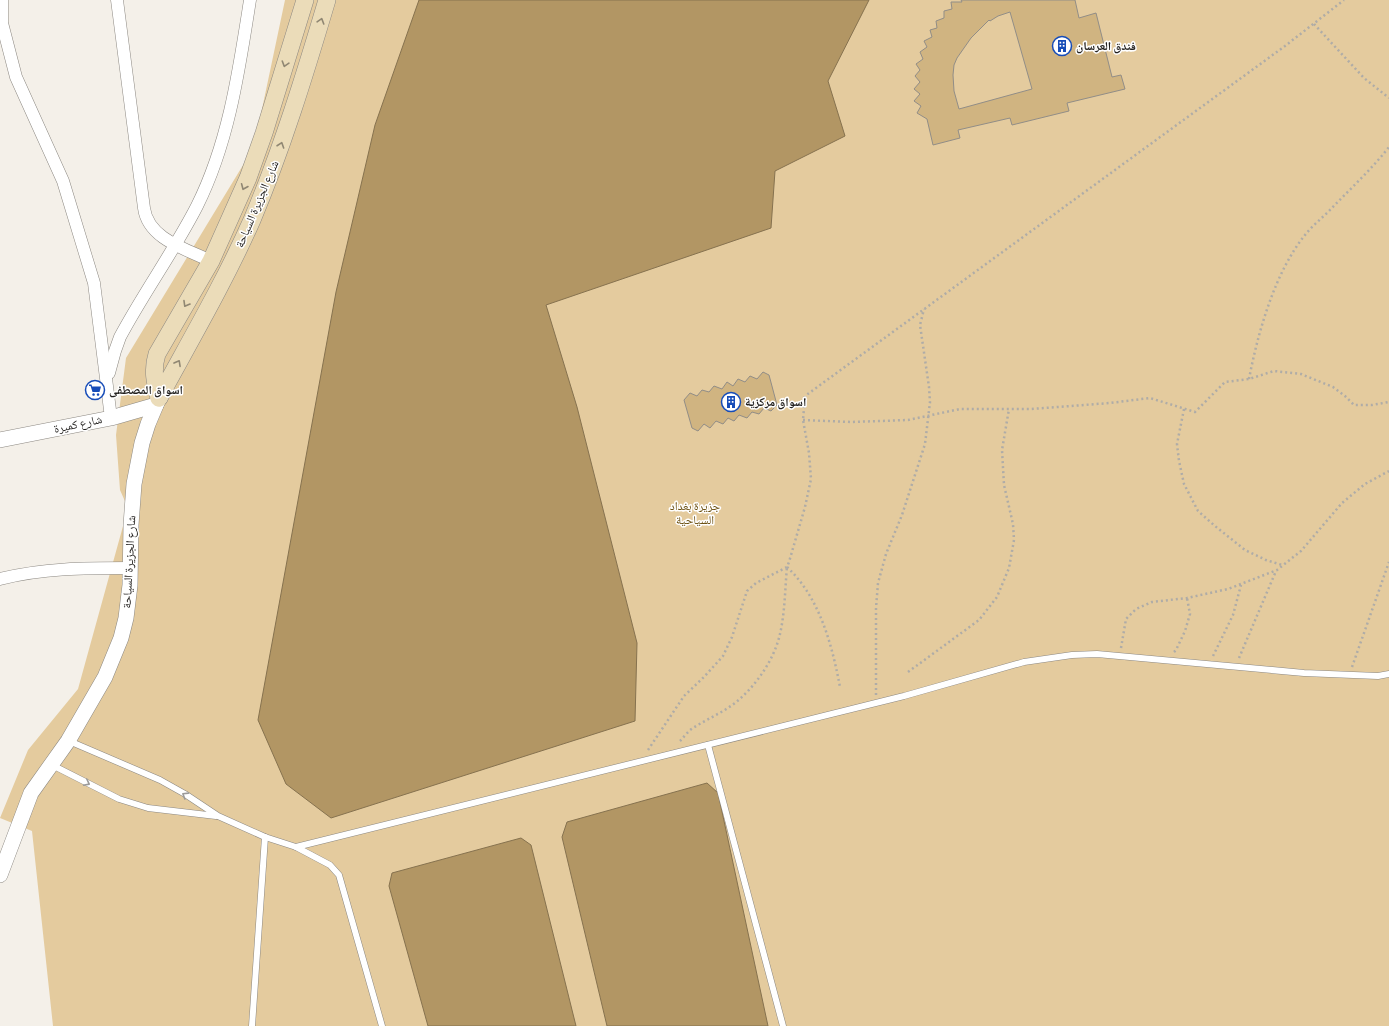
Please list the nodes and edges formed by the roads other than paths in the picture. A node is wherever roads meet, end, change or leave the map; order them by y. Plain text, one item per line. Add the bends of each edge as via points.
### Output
1 (2, 0) edge
2 (117, 0) edge
3 (250, 0) edge
4 (305, 0) edge
5 (327, 0) edge
6 (176, 244) junction
7 (211, 261) junction
8 (107, 380) junction
9 (158, 401) junction
10 (111, 418) junction
11 (0, 440) edge
12 (130, 568) junction
13 (0, 579) edge
14 (1389, 674) edge
15 (68, 740) junction
16 (708, 745) junction
17 (52, 765) junction
18 (218, 816) junction
19 (266, 837) junction
20 (296, 847) junction
21 (0, 875) edge
22 (252, 1026) edge
23 (382, 1026) edge
24 (783, 1026) edge

1 - 8 street via 2,23 16,77 63,181 94,282
2 - 6 street via 144,214 153,230
3 - 6 street via 237,78 225,128 205,188
4 -> 7 main road, شارع الجزيرة السياحة via 248,178
9 -> 5 main road, شارع الجزيرة السياحة via 252,221 282,142
6 - 7 street
6 - 8 street via 120,337
7 -> 9 main road, شارع الجزيرة السياحة via 157,354 153,371
8 - 10 street
9 - 10 street, شارع كميرة
9 - 12 street, شارع الجزيرة السياحة via 142,443 134,484
10 - 11 street, شارع كميرة
12 - 13 street via 71,568
12 - 15 street, شارع الجزيرة السياحة via 126,618 114,658
14 - 16 lane via 1378,676 1304,673 1097,654 1072,655 1024,662 876,703
15 - 17 street, شارع الجزيرة السياحة
18 -> 15 lane via 160,780
16 - 20 lane
16 - 24 lane
17 -> 18 lane via 119,799 148,808
17 - 21 street, شارع الجزيرة السياحة via 31,793
18 - 19 lane
19 - 20 lane
19 - 22 lane
20 - 23 lane via 330,865 339,875

